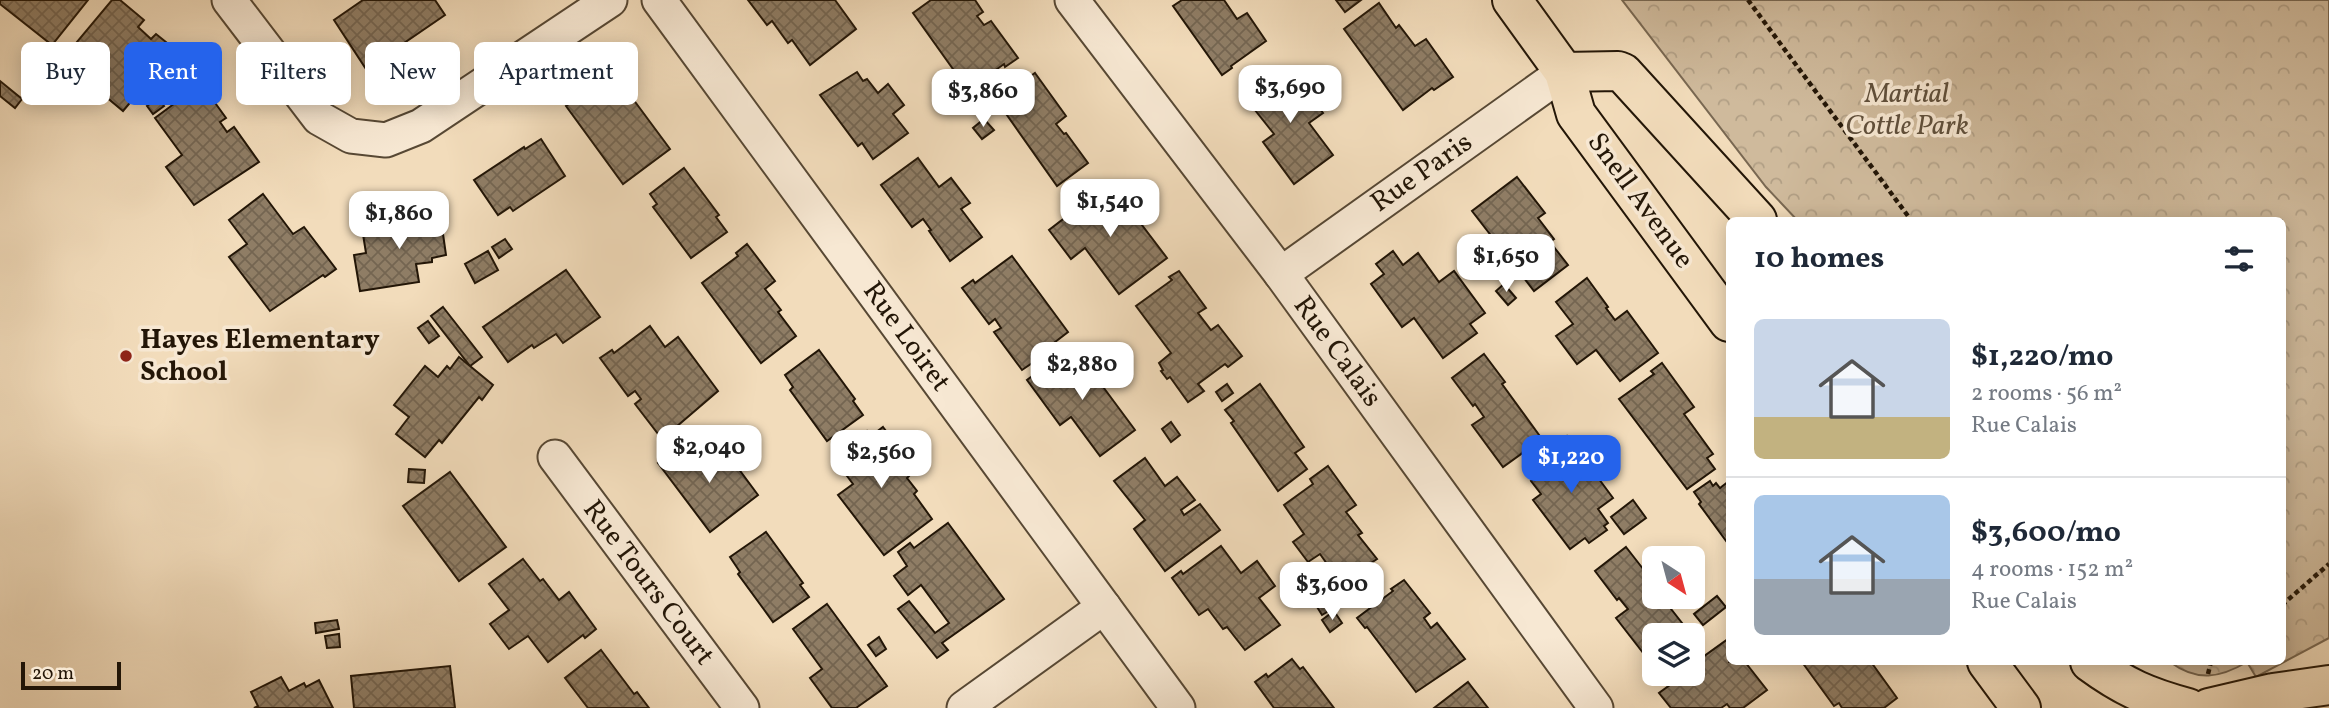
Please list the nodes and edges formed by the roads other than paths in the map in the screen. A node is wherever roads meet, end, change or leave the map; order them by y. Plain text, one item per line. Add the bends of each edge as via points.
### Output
1 (229, 0) edge
2 (610, 0) edge
3 (659, 0) edge
4 (1072, 0) edge
5 (1512, 0) edge
6 (1564, 72) junction
7 (1754, 217) edge
8 (1280, 274) junction
9 (1726, 318) edge
10 (555, 457) dead end
11 (1104, 607) junction
12 (1989, 665) edge
13 (2092, 665) edge
14 (2094, 665) edge
15 (2329, 685) edge
16 (2329, 694) edge
17 (742, 708) edge
18 (964, 708) edge
19 (1178, 708) edge
20 (1596, 708) edge
21 (2021, 708) edge
22 (2123, 708) edge
23 (2188, 708) edge
24 (2208, 708) edge
25 (2310, 708) edge

1 - 2 street via 319,118 351,136 386,140 421,126
3 - 11 street, Rue Loiret
4 - 8 street, Rue Calais
5 - 6 main road, Snell Avenue
6 - 7 main road via 1623,74
6 - 8 street, Rue Paris
6 - 9 main road, Snell Avenue via 1576,114
8 - 20 street, Rue Calais
10 - 17 street, Rue Tours Court
11 - 18 street
11 - 19 street, Rue Loiret
12 - 21 main road
13 - 22 main road
14 - 23 main road via 2119,683
15 - 24 main road
16 - 25 main road

